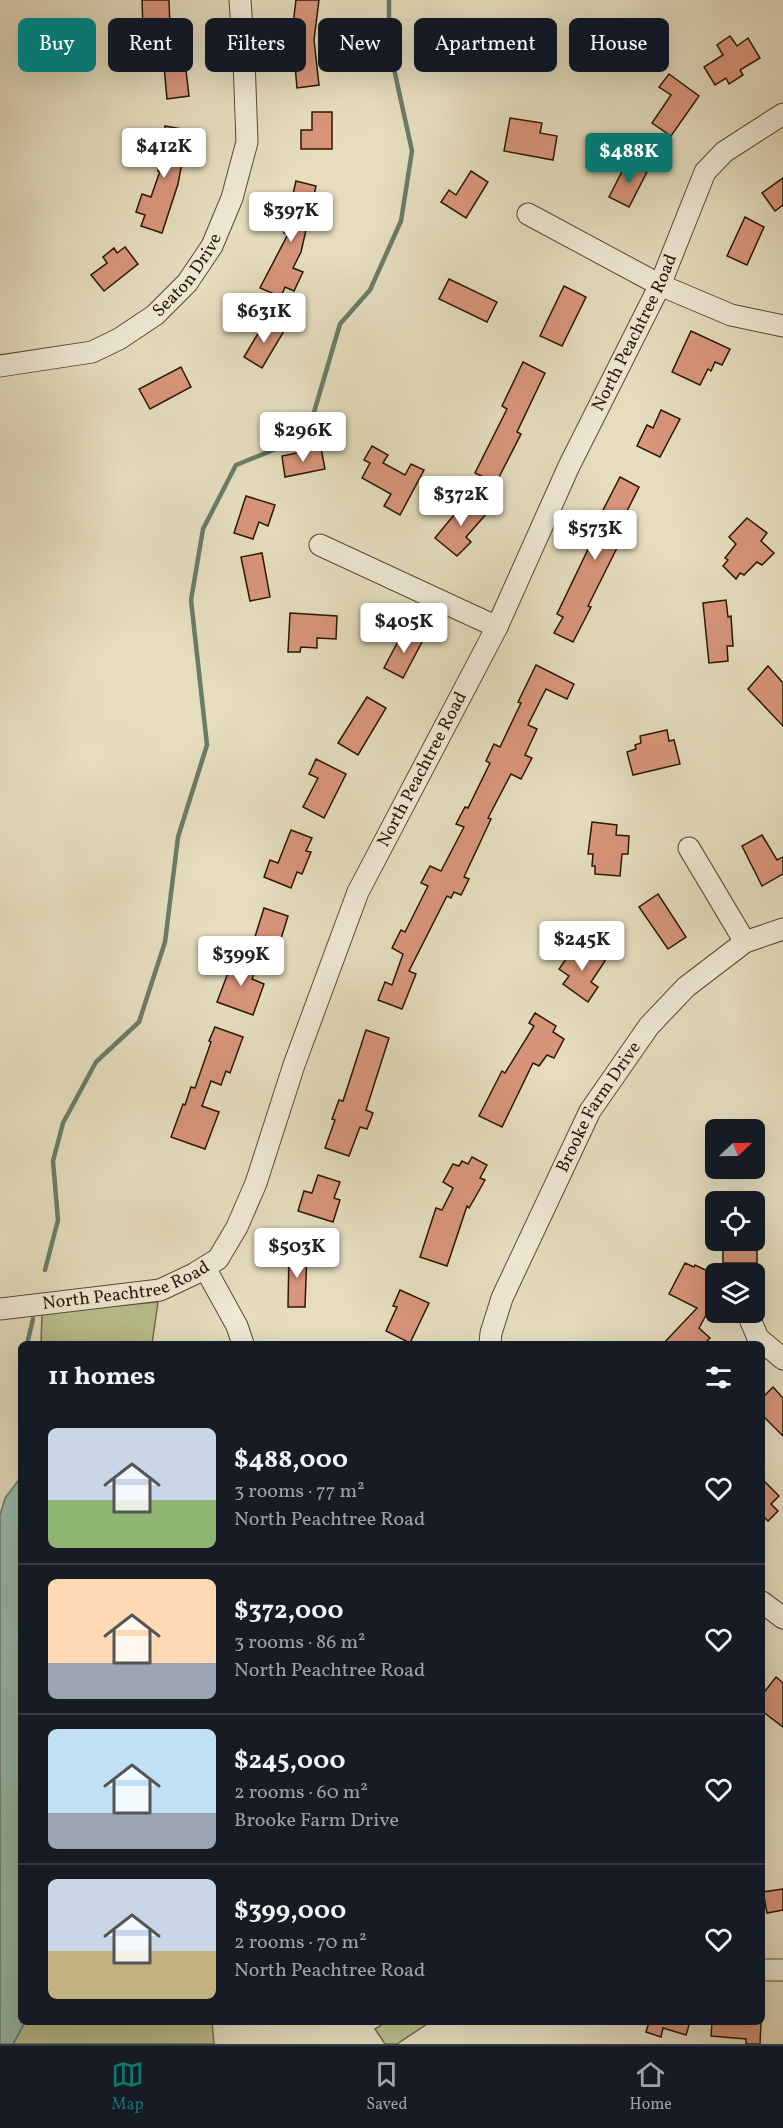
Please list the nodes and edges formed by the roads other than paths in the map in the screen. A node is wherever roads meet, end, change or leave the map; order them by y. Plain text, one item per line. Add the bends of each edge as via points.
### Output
1 (240, 0) edge
2 (783, 114) edge
3 (528, 214) dead end
4 (660, 285) junction
5 (783, 326) edge
6 (0, 366) edge
7 (320, 545) dead end
8 (497, 627) junction
9 (689, 848) dead end
10 (783, 929) edge
11 (745, 942) junction
12 (205, 1268) junction
13 (0, 1309) edge
14 (752, 1323) edge
15 (242, 1341) edge
16 (490, 1341) edge
17 (762, 1341) edge
18 (765, 1344) edge
19 (783, 1359) edge
20 (765, 1604) edge
21 (783, 1618) edge
22 (765, 1970) edge
23 (783, 1970) edge

1 - 6 street, Seaton Drive via 247,142 232,198 212,246 187,283 155,315 119,339 92,352
2 - 4 street, North Peachtree Road via 724,152 705,172
3 - 4 street
4 - 5 street via 731,315
4 - 8 street, North Peachtree Road via 569,466
7 - 8 street
8 - 12 street, North Peachtree Road via 358,892 252,1192 218,1259
9 - 11 street
10 - 11 street, Brooke Farm Drive
11 - 16 street, Brooke Farm Drive via 686,987 649,1026 590,1112 502,1298
12 - 13 street, North Peachtree Road via 160,1290
12 - 15 street
14 - 17 street
18 - 19 street
20 - 21 street
22 - 23 street

